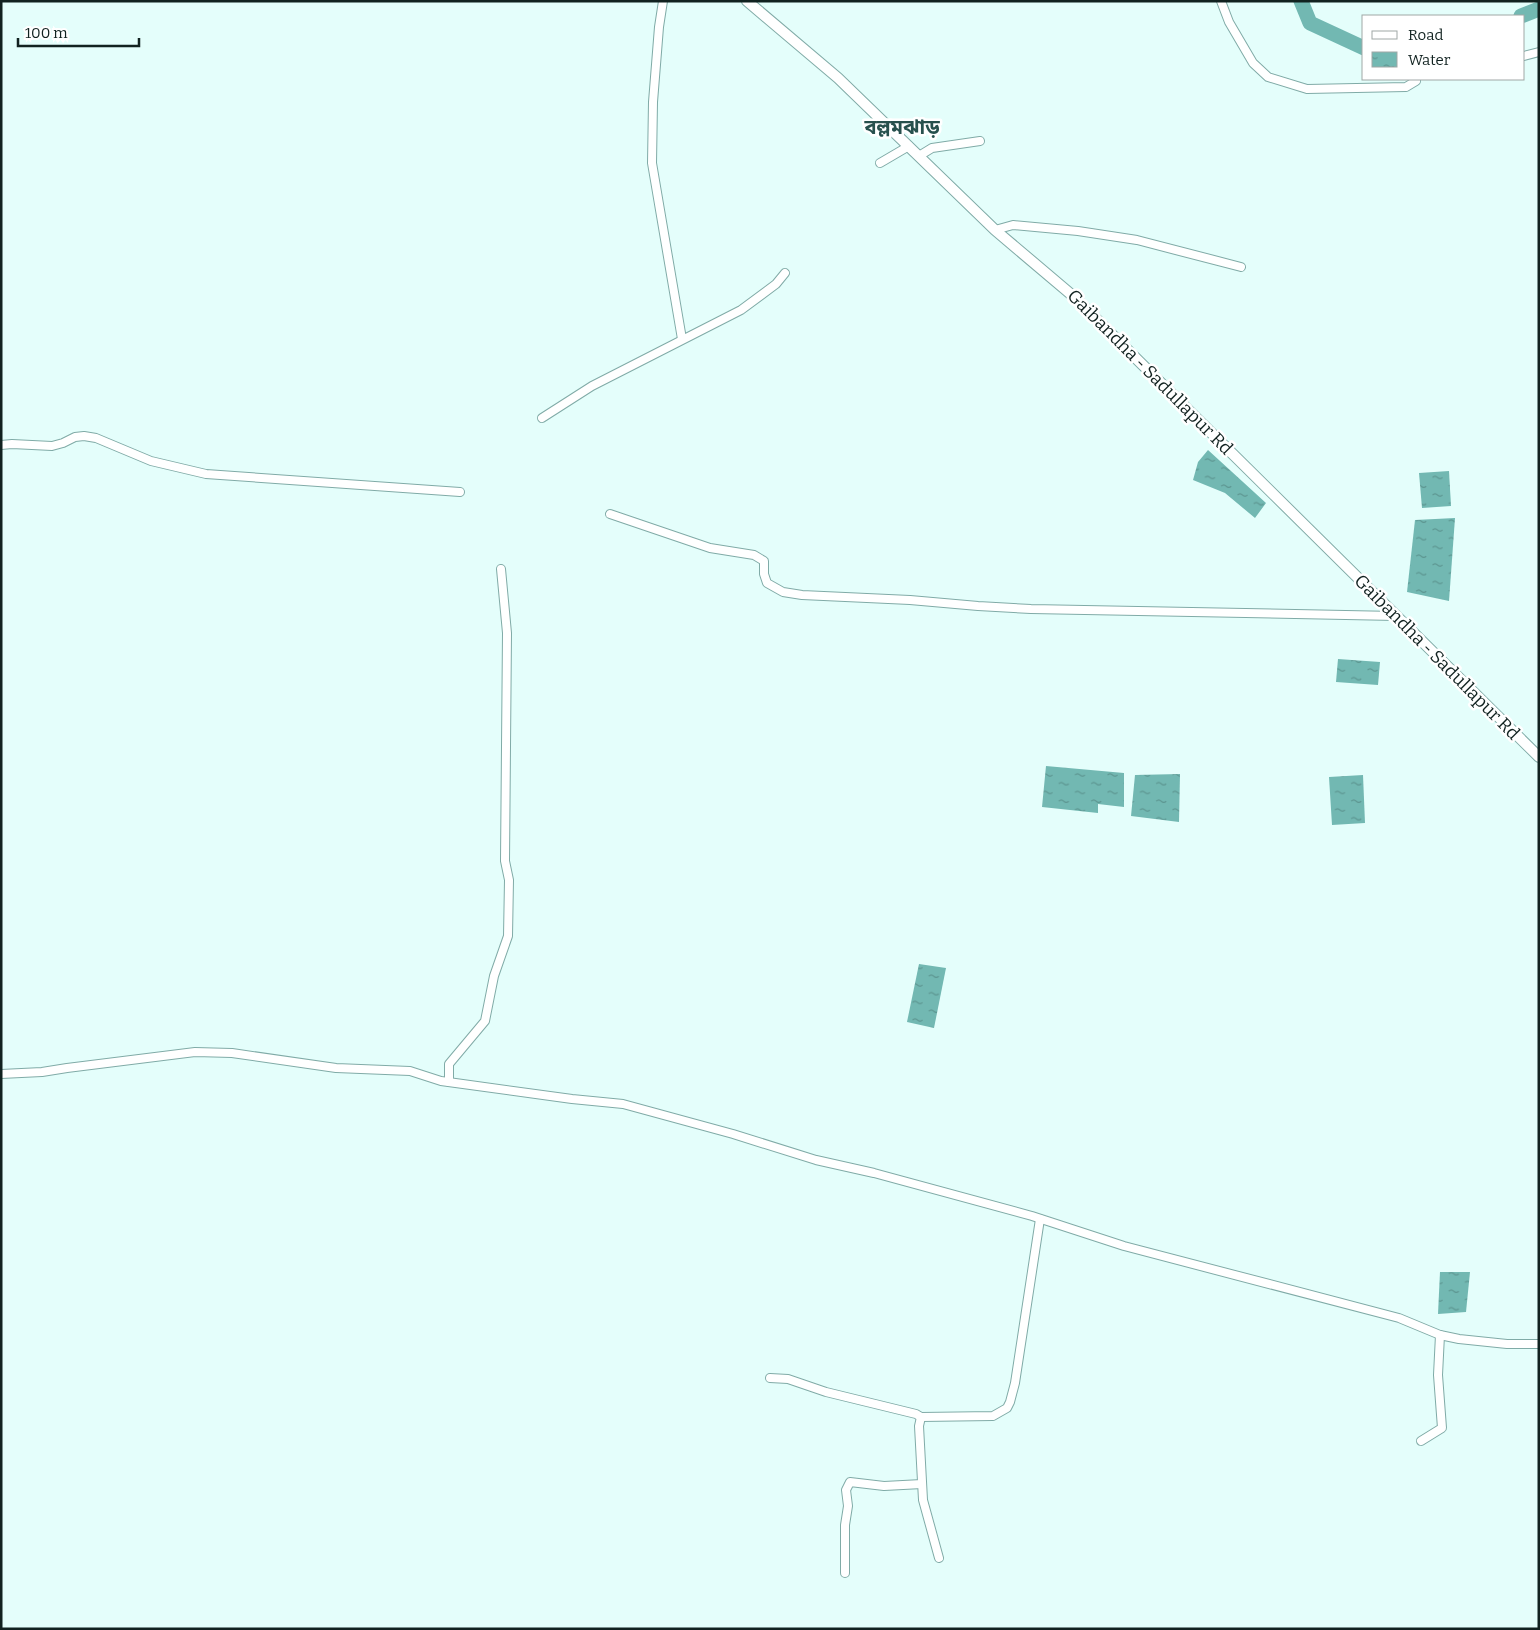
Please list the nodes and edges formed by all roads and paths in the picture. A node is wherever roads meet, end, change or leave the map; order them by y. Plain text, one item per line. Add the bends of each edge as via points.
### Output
1 (663, 1) edge
2 (747, 1) edge
3 (1221, 1) edge
4 (1539, 52) edge
5 (1525, 56) edge
6 (1416, 81) dead end
7 (980, 141) dead end
8 (909, 146) junction
9 (919, 156) junction
10 (880, 163) dead end
11 (995, 230) junction
12 (1241, 267) dead end
13 (785, 274) dead end
14 (682, 339) junction
15 (542, 418) dead end
16 (1, 445) edge
17 (460, 492) dead end
18 (610, 514) dead end
19 (501, 569) dead end
20 (1396, 616) junction
21 (1539, 757) edge
22 (1, 1074) edge
23 (449, 1082) junction
24 (1040, 1219) junction
25 (1440, 1335) junction
26 (1539, 1344) edge
27 (770, 1378) dead end
28 (921, 1417) junction
29 (1421, 1441) dead end
30 (922, 1484) junction
31 (939, 1558) dead end
32 (845, 1573) dead end

1 - 14 street via 653,102 652,163
2 - 8 main road, Gaibandha - Sadullapur Rd via 838,78
3 - 6 street via 1229,22 1253,63 1268,77 1307,89 1406,86
4 - 5 street
7 - 9 street via 932,148
8 - 9 main road, Gaibandha - Sadullapur Rd
8 - 10 street
9 - 11 main road, Gaibandha - Sadullapur Rd
11 - 12 street via 1013,225 1078,231 1137,240
11 - 20 main road, Gaibandha - Sadullapur Rd via 1073,296
13 - 14 street via 740,310
14 - 15 street via 592,386
16 - 17 street via 52,446 84,436 151,460 206,474
18 - 20 street via 710,548 754,555 764,561 767,584 783,592 802,595 1031,609
19 - 23 street via 508,633 505,862 509,880 508,936 494,976 485,1021 449,1064
20 - 21 main road, Gaibandha - Sadullapur Rd
22 - 23 street via 42,1072 194,1052 232,1053 336,1068 410,1071
23 - 24 street via 622,1104 816,1160
24 - 25 street via 1124,1246 1399,1318
24 - 28 street via 1015,1383 1007,1408 993,1416
25 - 26 street via 1493,1343
25 - 29 street via 1438,1375 1442,1428
27 - 28 street via 788,1379
28 - 30 street
30 - 31 street via 923,1500
30 - 32 street via 877,1486 850,1482 846,1490

